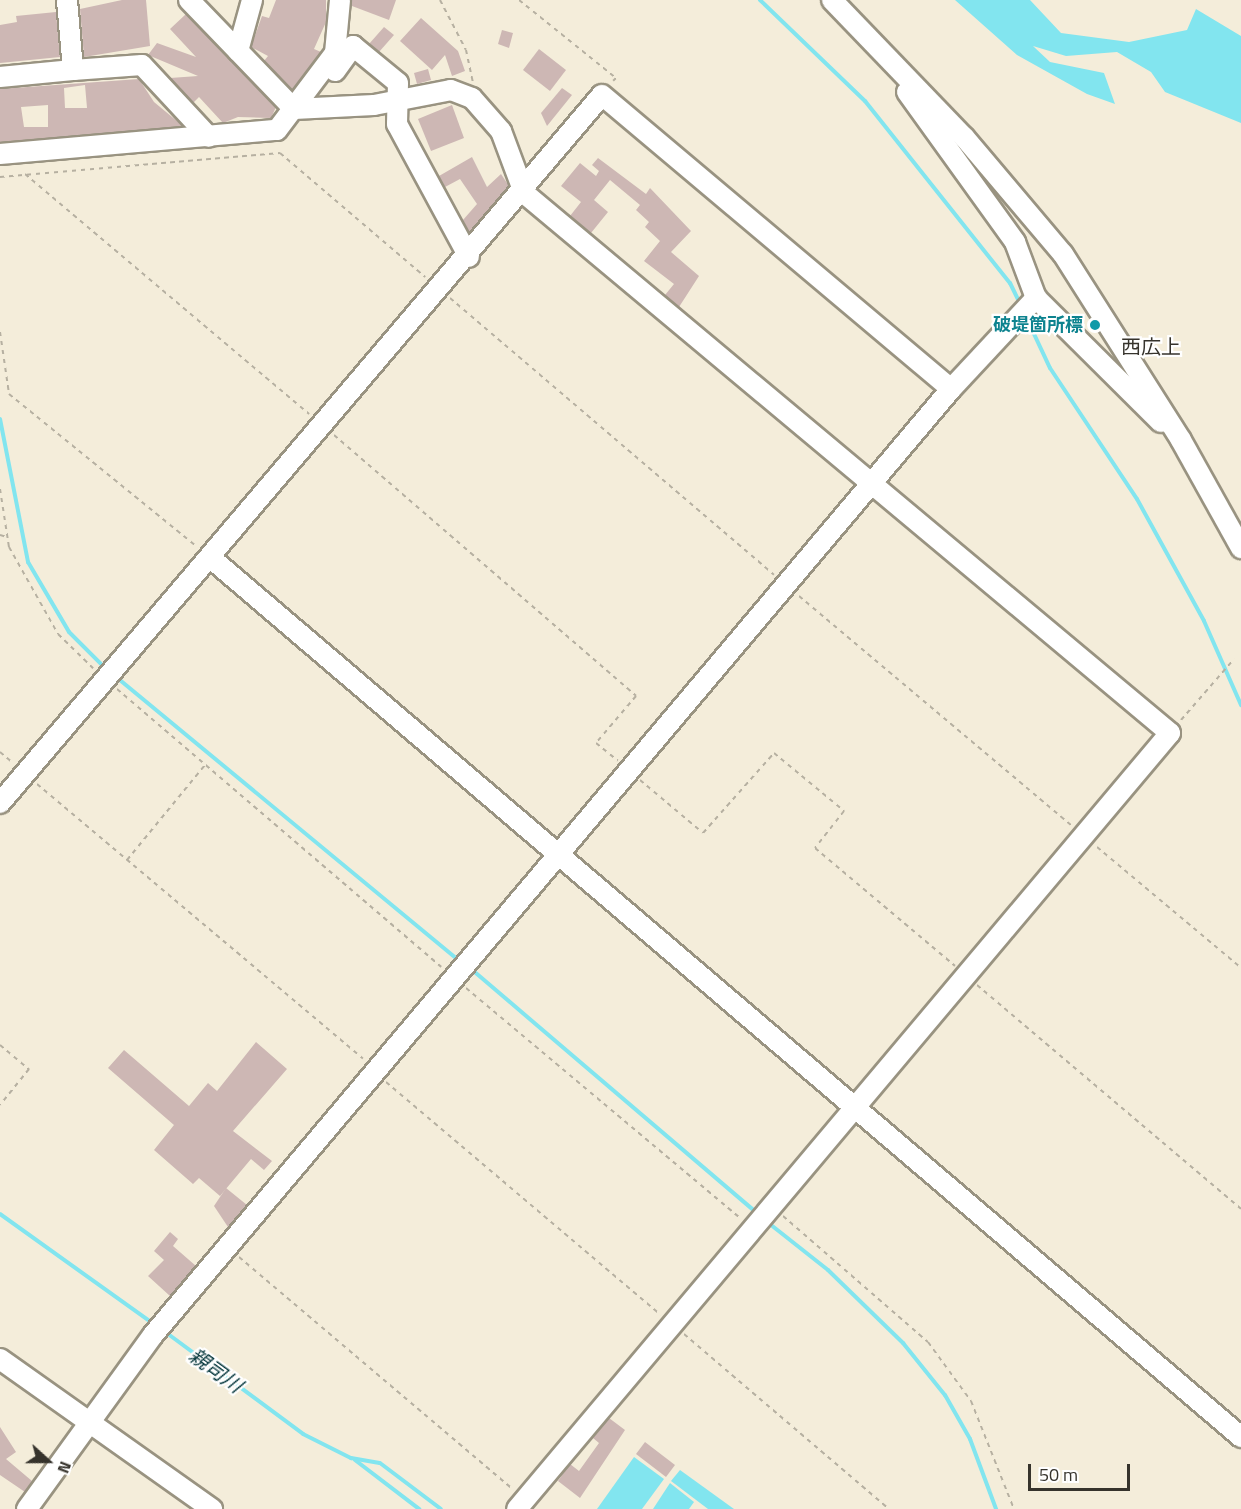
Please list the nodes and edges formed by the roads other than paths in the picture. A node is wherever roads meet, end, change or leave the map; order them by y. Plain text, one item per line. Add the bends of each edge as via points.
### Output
1 (67, 0) edge
2 (189, 0) edge
3 (252, 0) edge
4 (340, 0) edge
5 (831, 0) edge
6 (878, 48) junction
7 (238, 51) junction
8 (73, 70) junction
9 (0, 77) edge
10 (395, 101) junction
11 (299, 110) junction
12 (209, 137) junction
13 (0, 154) edge
14 (524, 193) junction
15 (469, 257) junction
16 (1036, 298) junction
17 (951, 389) junction
18 (1181, 440) junction
19 (870, 484) junction
20 (1241, 548) edge
21 (212, 559) junction
22 (0, 803) edge
23 (560, 857) junction
24 (851, 1108) junction
25 (0, 1359) edge
26 (89, 1424) junction
27 (1241, 1437) edge
28 (521, 1504) edge
29 (27, 1509) edge
30 (212, 1509) edge

1 - 8 street
2 - 7 street
3 - 7 street
4 - 11 street via 335,53
5 - 6 street
6 - 16 street via 1015,242
6 - 18 street via 964,137 1063,254
7 - 11 street
8 - 9 street
8 - 12 street via 142,64
10 - 11 street
10 - 11 street via 398,83 353,46
10 - 14 street via 451,90 472,98 501,131
10 - 15 street via 397,124
11 - 12 street via 277,130
12 - 13 street
14 - 15 street
14 - 17 street via 602,95
14 - 19 street
15 - 21 street via 322,425
16 - 17 street
16 - 18 street
17 - 19 street
18 - 20 street
19 - 23 street
19 - 24 street via 1170,733
21 - 22 street
21 - 23 street
23 - 24 street
23 - 26 street via 453,977 153,1335
24 - 27 street
24 - 28 street
25 - 26 street
26 - 29 street
26 - 30 street

